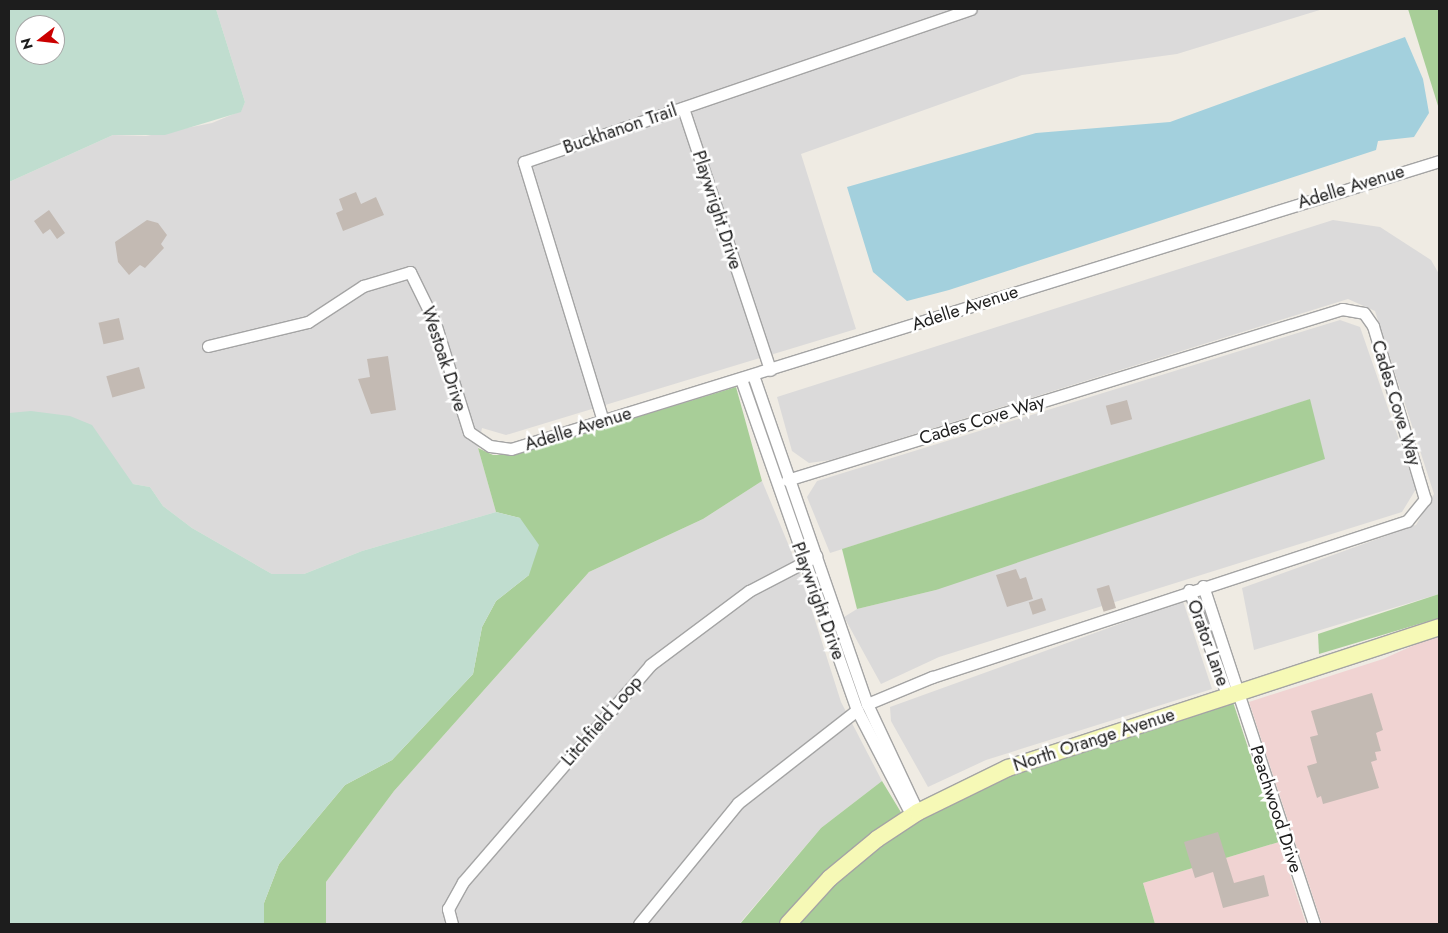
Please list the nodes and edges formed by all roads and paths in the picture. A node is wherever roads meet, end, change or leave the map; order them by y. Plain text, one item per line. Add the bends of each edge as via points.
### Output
1 (971, 9) edge
2 (683, 108) junction
3 (1439, 161) edge
4 (208, 346) dead end
5 (770, 370) junction
6 (753, 375) junction
7 (741, 379) junction
8 (603, 421) junction
9 (490, 446) joint
10 (787, 480) junction
11 (816, 556) junction
12 (803, 560) junction
13 (1203, 586) junction
14 (1189, 590) junction
15 (1439, 627) edge
16 (1233, 695) junction
17 (862, 707) junction
18 (915, 814) junction
19 (452, 924) edge
20 (639, 924) edge
21 (788, 924) edge
22 (1314, 924) edge

1 - 2 street, Buckhanon Trail
2 - 5 street, Playwright Drive
2 - 8 street, Buckhanon Trail via 524,162
3 - 5 street, Adelle Avenue
4 - 9 street, Westoak Drive via 308,322 363,286 410,272 435,323 464,422 478,440
5 - 6 street, Adelle Avenue
6 - 7 street, Adelle Avenue
6 - 10 street, Playwright Drive
7 - 8 street, Adelle Avenue
7 - 12 street, Playwright Drive
8 - 9 street, Adelle Avenue via 511,449
10 - 11 street, Playwright Drive
10 - 13 street, Cades Cove Way via 1342,309 1364,312 1373,326 1425,499 1407,521
11 - 12 street, Litchfield Loop
11 - 17 street, Playwright Drive
12 - 17 street, Playwright Drive
12 - 19 street, Litchfield Loop via 749,590 650,665 463,882 448,909
13 - 14 street, Cades Cove Way
13 - 16 street, Orator Lane
14 - 16 street, Orator Lane
14 - 17 street, Cades Cove Way via 932,677
15 - 16 street, North Orange Avenue
16 - 18 street, North Orange Avenue via 1008,768
16 - 22 street, Peachwood Drive
17 - 18 street, Playwright Drive
17 - 20 street via 738,803
18 - 21 street, North Orange Avenue via 830,878

